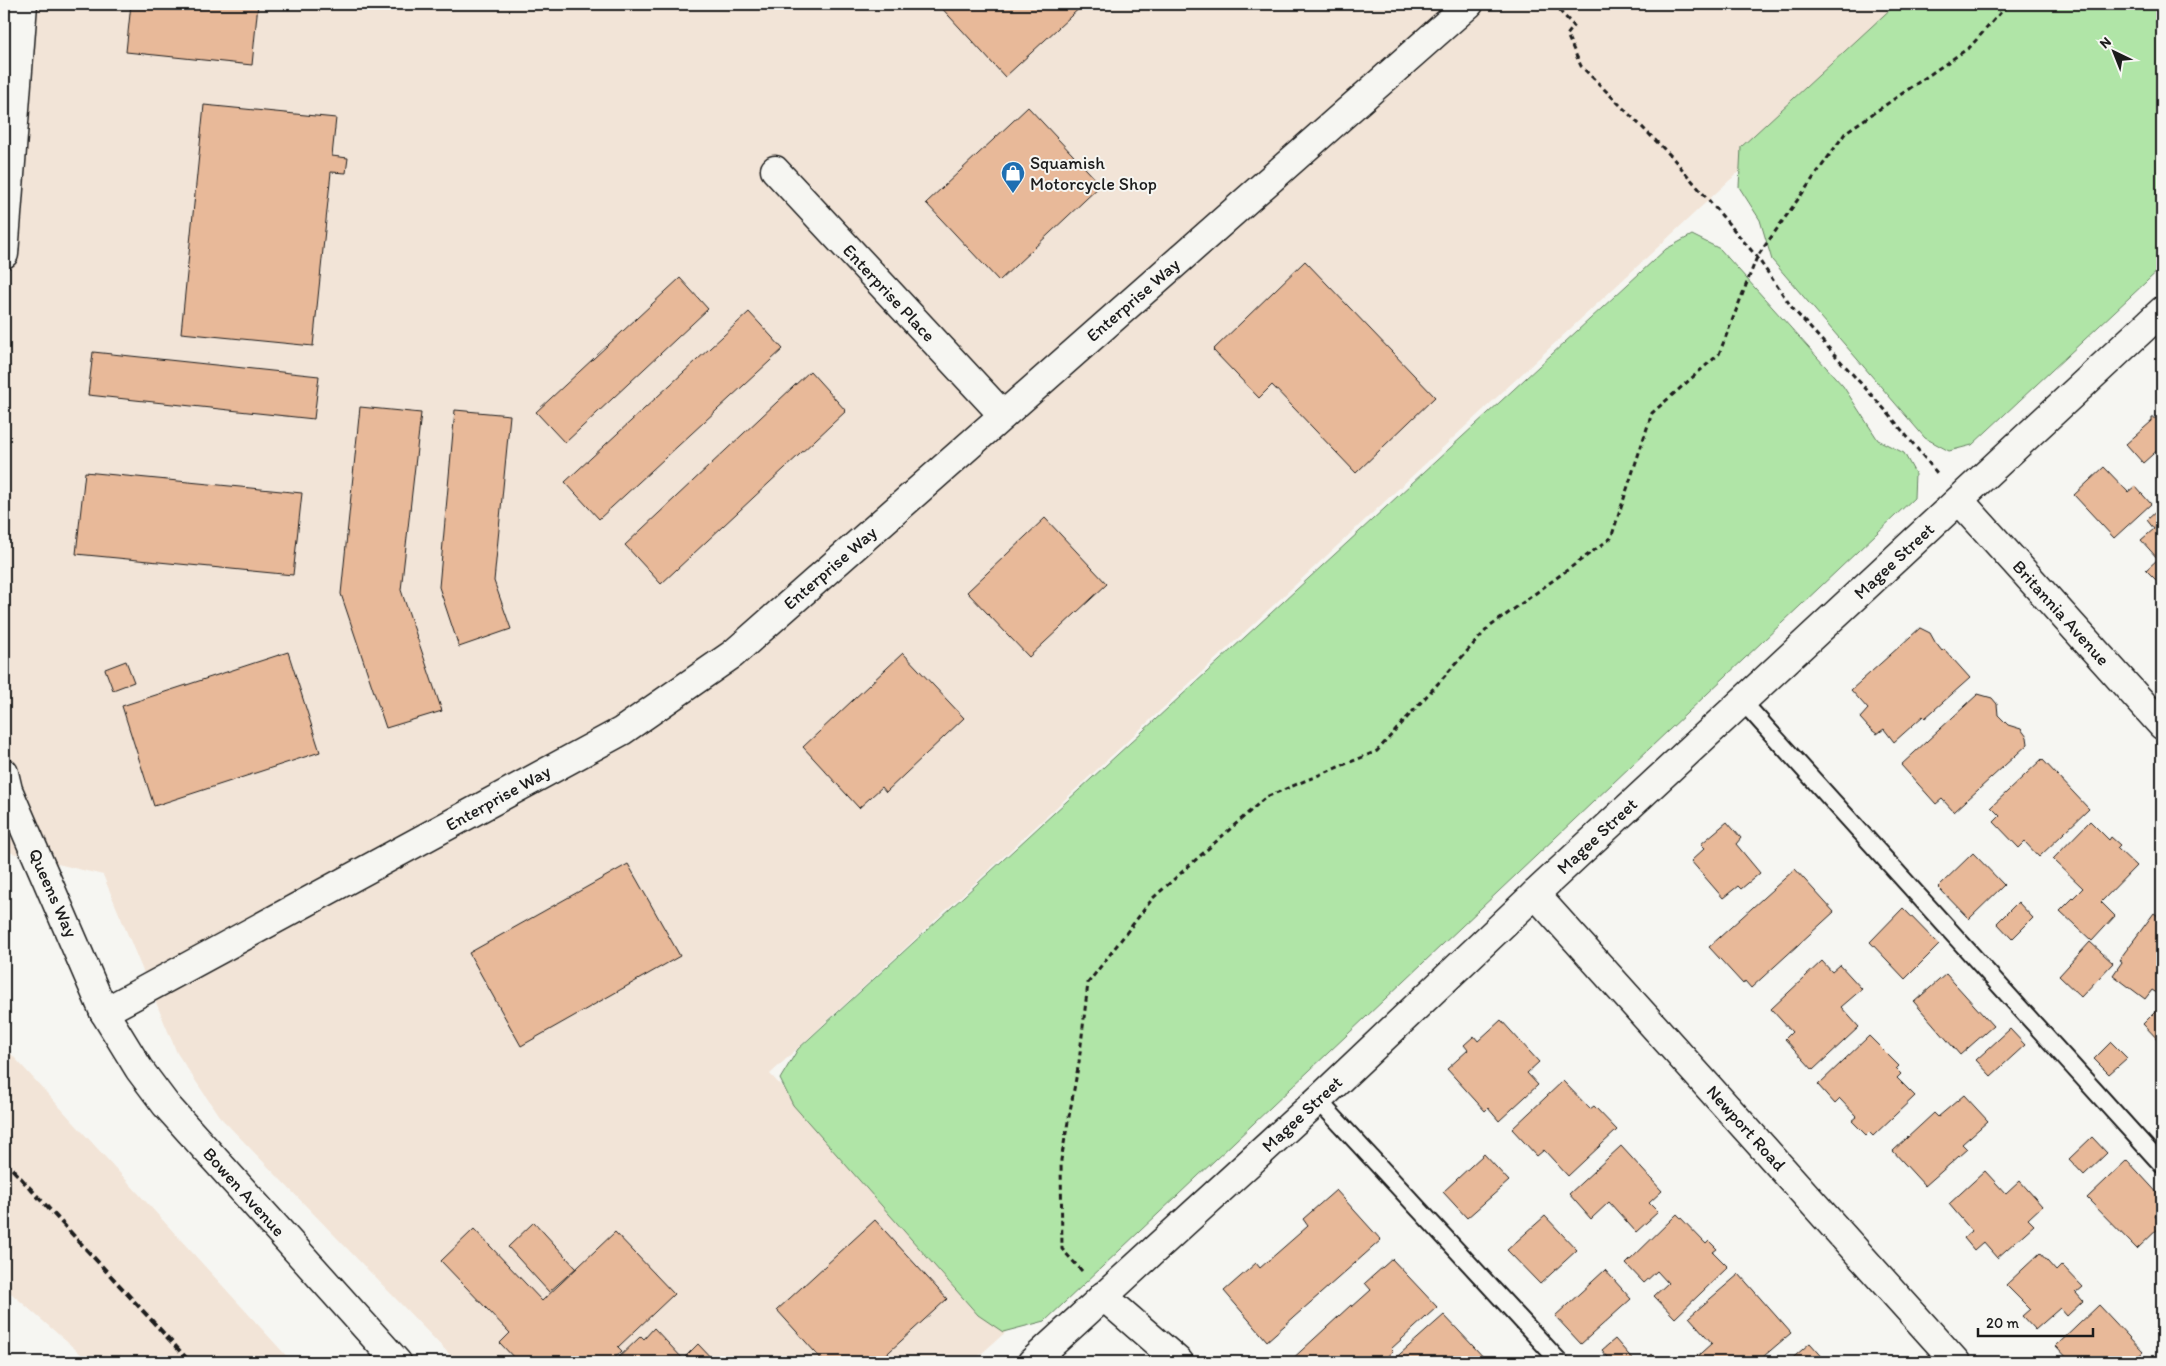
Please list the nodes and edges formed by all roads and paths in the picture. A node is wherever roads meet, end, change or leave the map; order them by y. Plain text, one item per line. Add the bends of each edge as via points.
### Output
1 (23, 4) edge
2 (1469, 4) edge
3 (1553, 4) edge
4 (2008, 4) edge
5 (775, 170) dead end
6 (4, 254) edge
7 (1757, 257) junction
8 (2162, 311) edge
9 (1003, 415) junction
10 (1960, 501) junction
11 (1743, 702) junction
12 (2162, 725) edge
13 (4, 773) edge
14 (1535, 894) junction
15 (104, 1012) junction
16 (1318, 1100) junction
17 (2162, 1165) edge
18 (1104, 1296) junction
19 (397, 1362) edge
20 (1032, 1362) edge
21 (1179, 1362) edge
22 (1560, 1362) edge
23 (1956, 1362) edge

1 - 6 street
2 - 9 street, Enterprise Way
3 - 7 path via 1574,26 1567,35 1581,66 1671,156
4 - 7 path via 1970,47 1846,132
5 - 9 street, Enterprise Place
7 - 10 path via 1793,309 1887,412
7 - 18 path via 1719,354 1652,413 1611,538 1488,628 1377,751 1266,797 1153,898 1088,983 1079,1062 1061,1160 1062,1249
8 - 10 street, Magee Street
9 - 15 street, Enterprise Way via 733,654 622,731
10 - 11 street, Magee Street
10 - 12 street, Britannia Avenue
11 - 14 street, Magee Street
11 - 17 lane
13 - 15 street, Queens Way via 8,790
14 - 16 street, Magee Street
14 - 23 street, Newport Road
15 - 19 street, Bowen Avenue via 166,1105
16 - 18 street, Magee Street
16 - 22 lane
18 - 20 street, Magee Street
18 - 21 street

